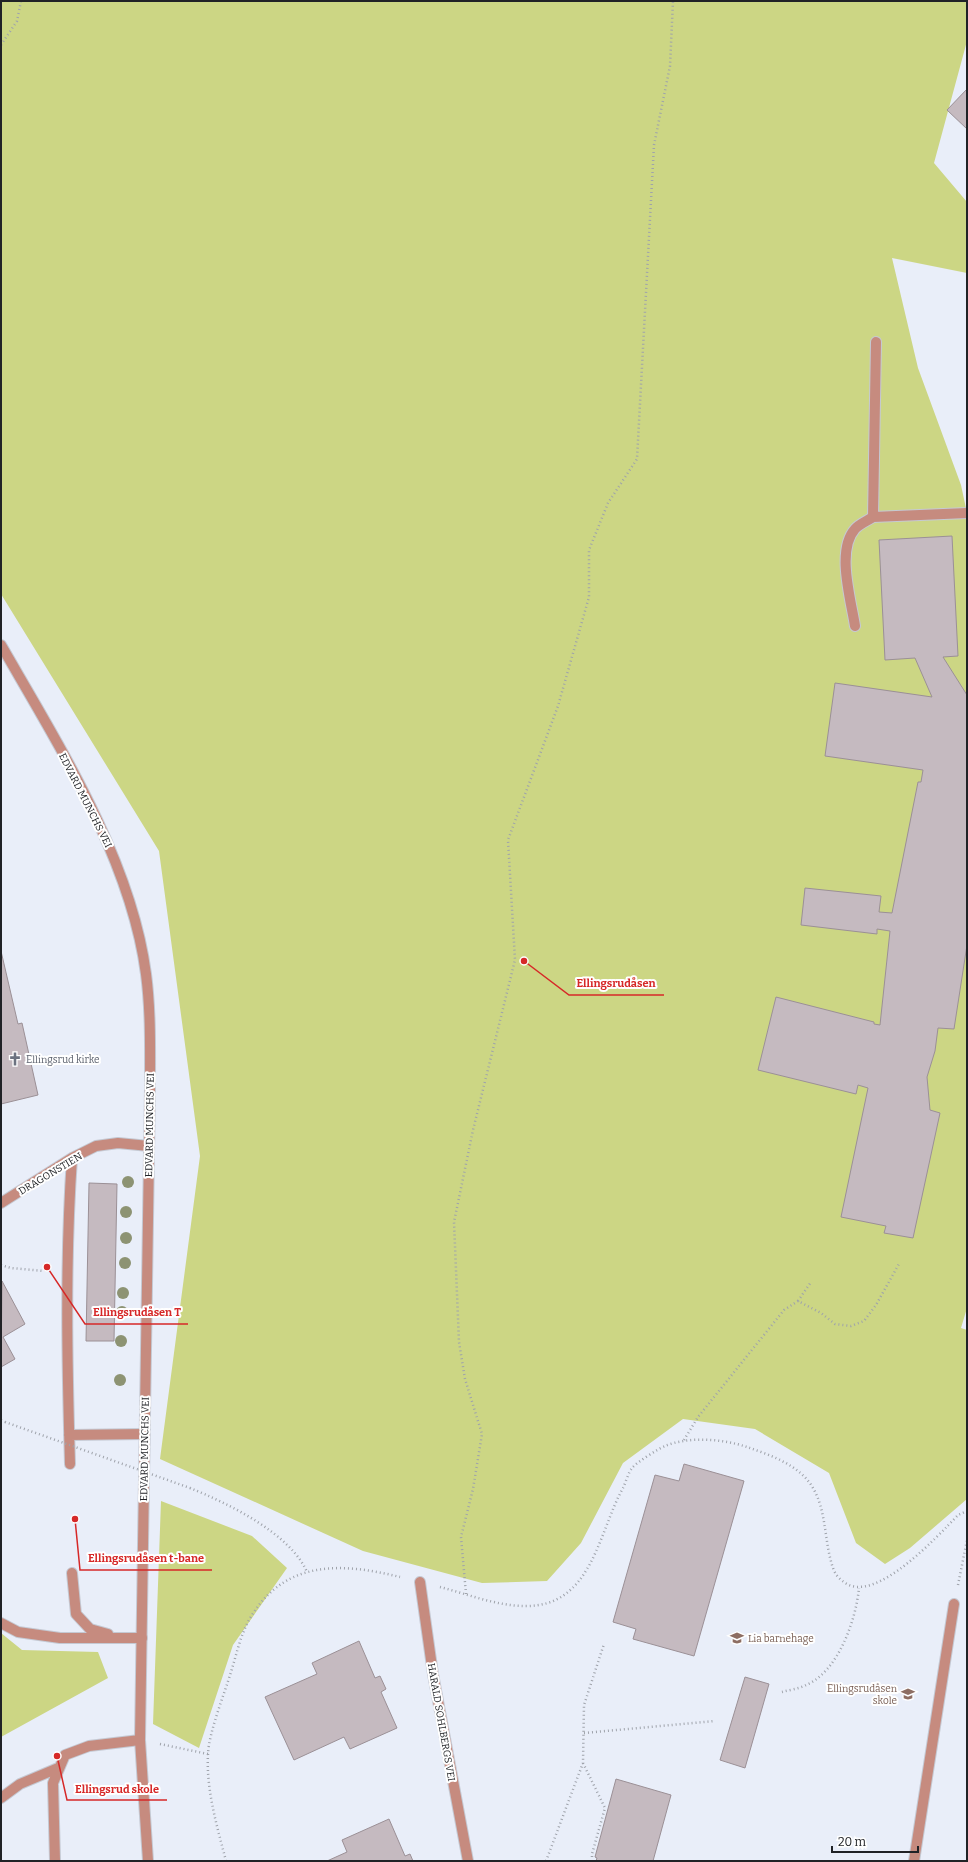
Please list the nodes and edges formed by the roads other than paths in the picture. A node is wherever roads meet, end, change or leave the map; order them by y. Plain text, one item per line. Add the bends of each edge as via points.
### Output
1 (876, 342) dead end
2 (967, 513) edge
3 (873, 517) junction
4 (855, 626) dead end
5 (1, 645) edge
6 (149, 1146) junction
7 (72, 1158) junction
8 (1, 1203) edge
9 (144, 1434) junction
10 (69, 1435) junction
11 (70, 1464) dead end
12 (72, 1573) dead end
13 (420, 1582) road end
14 (954, 1604) road end
15 (1, 1623) edge
16 (118, 1637) junction
17 (142, 1638) junction
18 (140, 1740) junction
19 (58, 1768) junction
20 (1, 1798) edge
21 (55, 1861) edge
22 (148, 1861) edge
23 (468, 1861) edge
24 (914, 1861) edge

1 - 3 street
2 - 3 street
3 - 4 street via 855,528 847,542 845,558
5 - 6 street, EDVARD MUNCHS VEI via 53,735 111,850 136,924 146,974 150,1032
6 - 7 street, DRAGONSTIEN via 118,1143 96,1146
6 - 9 street, EDVARD MUNCHS VEI
7 - 8 street, DRAGONSTIEN
7 - 10 street via 68,1214
9 - 10 street
9 - 17 street, EDVARD MUNCHS VEI
10 - 11 street
12 - 16 street via 76,1614 90,1629
13 - 23 street, HARALD SOHLBERGS VEI via 432,1674
14 - 24 street
15 - 16 street via 18,1632 60,1638
16 - 17 street
17 - 18 street, EDVARD MUNCHS VEI
18 - 19 street via 89,1746 65,1755
18 - 22 street, EDVARD MUNCHS VEI
19 - 20 street via 20,1784
19 - 21 street via 53,1783

